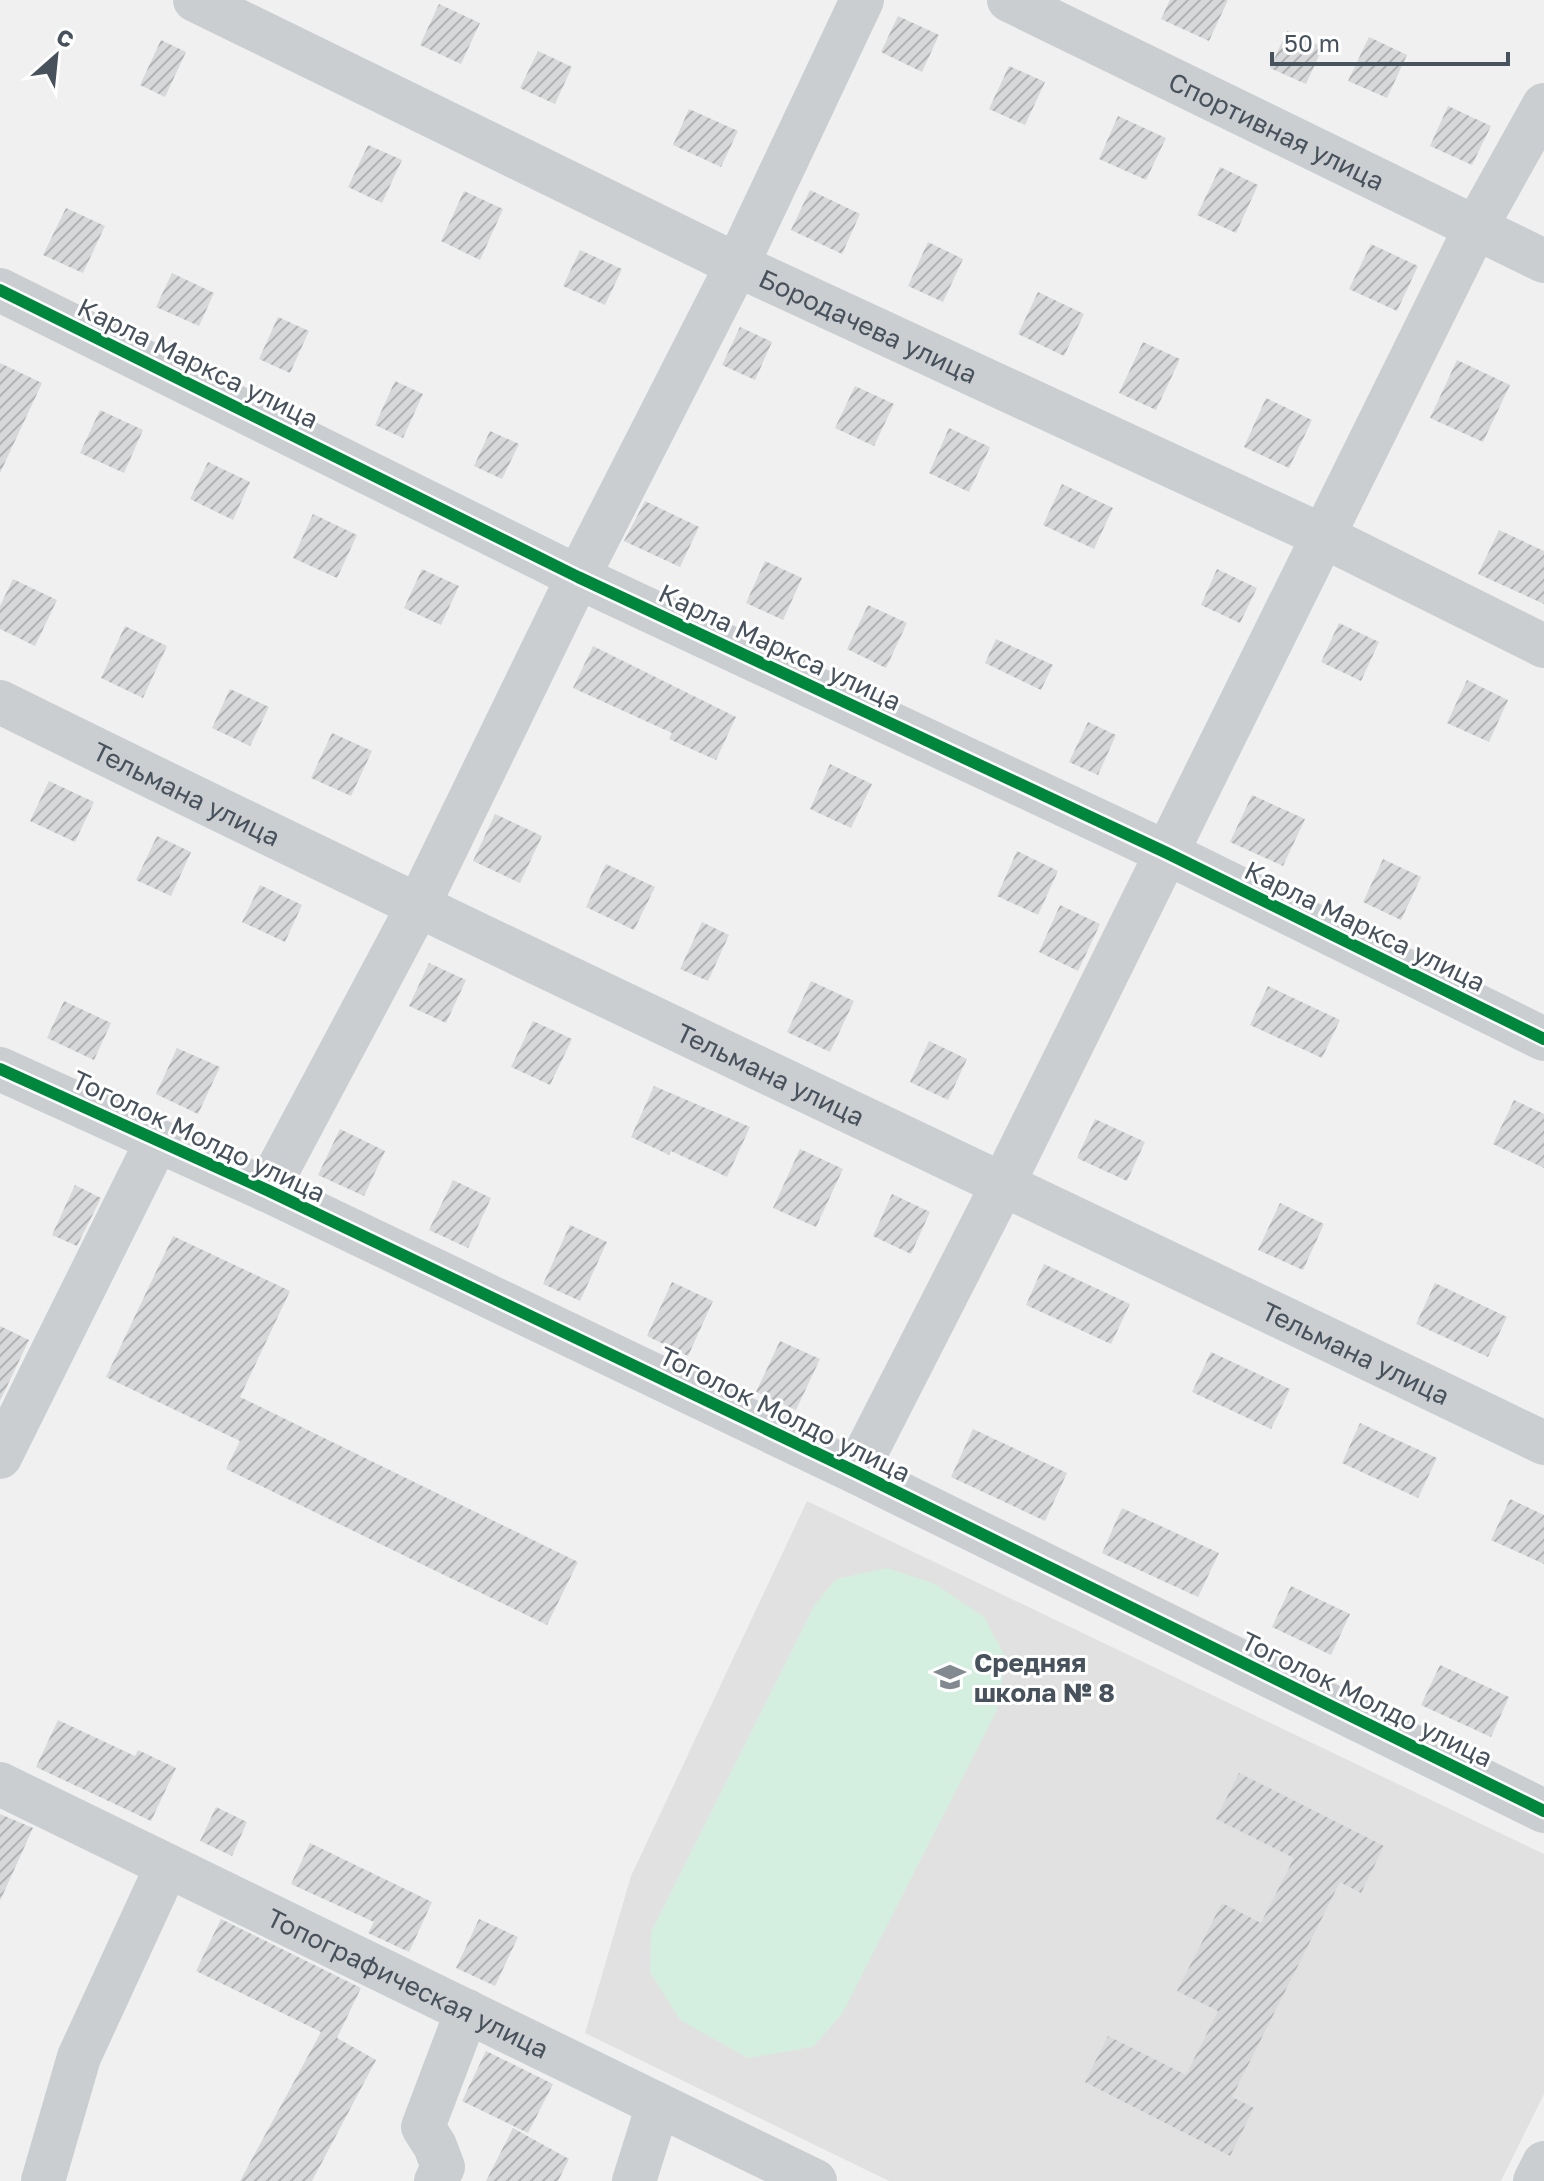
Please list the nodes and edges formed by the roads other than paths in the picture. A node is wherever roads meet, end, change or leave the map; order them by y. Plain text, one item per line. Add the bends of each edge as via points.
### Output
1 (195, 0) edge
2 (862, 0) edge
3 (1009, 0) edge
4 (1544, 105) edge
5 (1476, 227) junction
6 (1544, 261) edge
7 (737, 265) junction
8 (0, 290) edge
9 (1323, 536) junction
10 (578, 577) junction
11 (1544, 646) edge
12 (0, 702) edge
13 (1167, 853) junction
14 (417, 908) junction
15 (1544, 1039) edge
16 (0, 1069) edge
17 (157, 1141) junction
18 (1004, 1182) junction
19 (267, 1190) junction
20 (5, 1433) edge
21 (1544, 1443) edge
22 (856, 1472) junction
23 (0, 1784) edge
24 (1544, 1811) edge
25 (167, 1866) junction
26 (467, 2011) junction
27 (658, 2105) junction
28 (1544, 2163) edge
29 (43, 2181) edge
30 (436, 2181) edge
31 (634, 2181) edge
32 (815, 2181) edge
33 (1535, 2181) edge

1 - 7 street, Бородачева улица
2 - 7 street
3 - 5 street, Спортивная улица
4 - 5 street
5 - 6 street, Спортивная улица
5 - 9 street
7 - 9 street, Бородачева улица
7 - 10 street
8 - 10 street, Карла Маркса улица
9 - 11 street, Бородачева улица
9 - 13 street
10 - 13 street, Карла Маркса улица
10 - 14 street
12 - 14 street, Тельмана улица
13 - 15 street, Карла Маркса улица
13 - 18 street
14 - 18 street, Тельмана улица
14 - 19 street
16 - 17 street, Тоголок Молдо улица
17 - 19 street, Тоголок Молдо улица
17 - 20 street
18 - 21 street, Тельмана улица
18 - 22 street
19 - 22 street, Тоголок Молдо улица
22 - 24 street, Тоголок Молдо улица
23 - 25 street, Топографическая улица
25 - 26 street, Топографическая улица
25 - 29 street via 79,2057
26 - 27 street, Топографическая улица
26 - 30 street via 423,2127 443,2167
27 - 31 street
27 - 32 street, Топографическая улица
28 - 33 street

